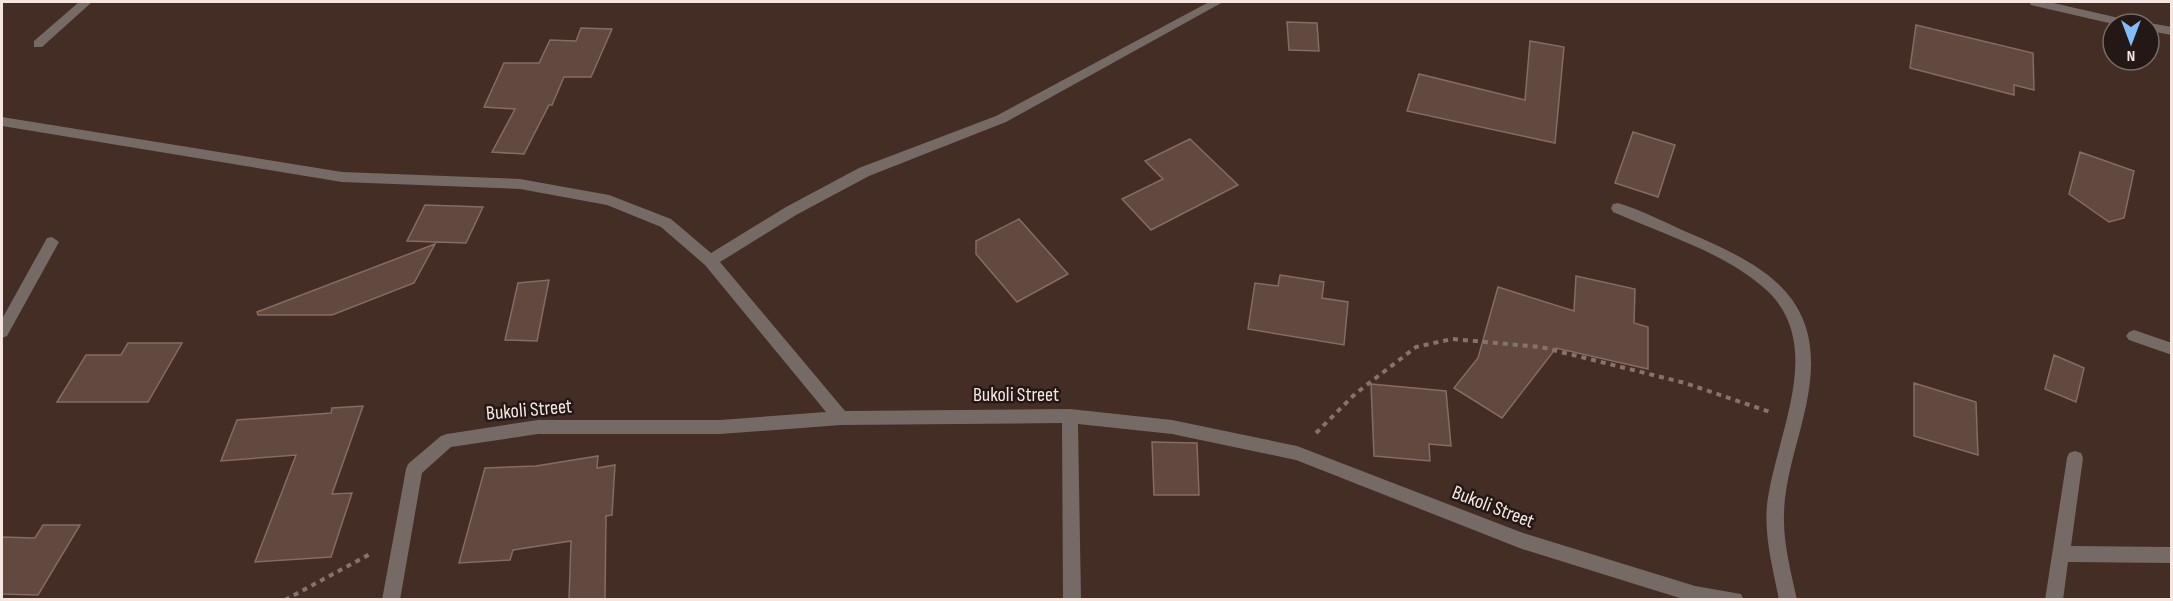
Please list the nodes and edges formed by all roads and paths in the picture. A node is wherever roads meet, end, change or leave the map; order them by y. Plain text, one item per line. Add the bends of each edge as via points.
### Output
1 (86, 2) edge
2 (1217, 2) edge
3 (2035, 2) edge
4 (2101, 18) edge
5 (38, 44) dead end
6 (2, 122) edge
7 (1618, 208) dead end
8 (52, 242) dead end
9 (710, 261) junction
10 (2, 332) edge
11 (2134, 336) dead end
12 (2172, 349) edge
13 (1070, 416) junction
14 (841, 418) junction
15 (1795, 421) junction
16 (1297, 453) junction
17 (2075, 458) dead end
18 (403, 537) junction
19 (2060, 554) junction
20 (2172, 555) edge
21 (1695, 597) edge
22 (285, 600) edge
23 (391, 600) edge
24 (1072, 600) edge
25 (1735, 600) edge
26 (1788, 600) edge
27 (2054, 600) edge

1 - 5 street
2 - 9 street via 1001,119 864,172
3 - 4 street
6 - 9 street via 342,177 520,184 609,200 666,223
7 - 15 street via 1714,251 1769,283 1794,312 1805,377
8 - 10 street
9 - 14 street
11 - 12 street
13 - 14 street, Bukoli Street
13 - 16 street, Bukoli Street via 1172,427
13 - 24 street
14 - 18 street, Bukoli Street via 720,427 538,427 447,441 414,469
15 - 16 path via 1685,382 1540,348 1452,339 1416,347 1355,394
15 - 26 street via 1776,506
16 - 21 street, Bukoli Street via 1522,541
17 - 19 street
18 - 22 path
18 - 23 street, Bukoli Street
19 - 20 street
19 - 27 street
21 - 25 street, Bukoli Street

